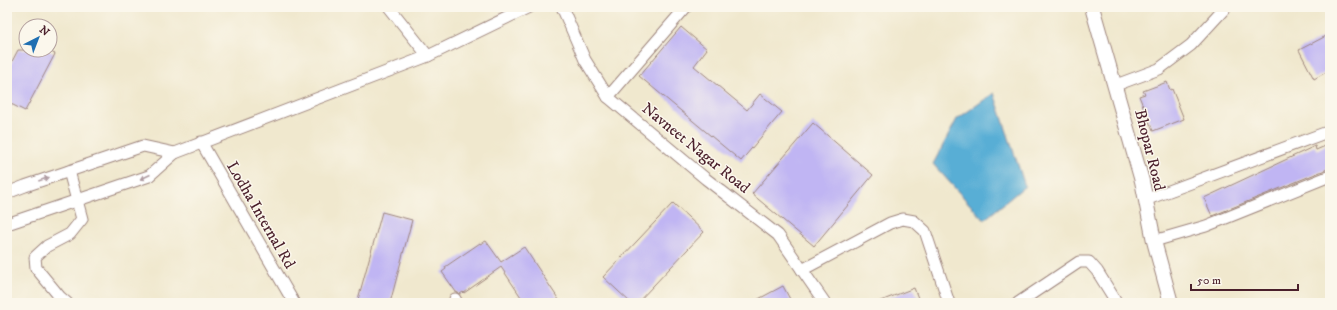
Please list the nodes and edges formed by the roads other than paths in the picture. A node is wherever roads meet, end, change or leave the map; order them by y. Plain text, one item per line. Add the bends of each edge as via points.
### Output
1 (389, 7) edge
2 (529, 7) edge
3 (562, 7) edge
4 (686, 7) edge
5 (1092, 7) edge
6 (1226, 7) edge
7 (428, 56) junction
8 (1116, 85) junction
9 (608, 97) junction
10 (1330, 131) edge
11 (201, 142) junction
12 (175, 153) junction
13 (68, 171) junction
14 (1330, 176) edge
15 (7, 193) edge
16 (1145, 200) junction
17 (77, 201) junction
18 (7, 224) edge
19 (1154, 241) junction
20 (802, 270) junction
21 (68, 303) edge
22 (294, 303) edge
23 (826, 303) edge
24 (949, 303) edge
25 (1018, 303) edge
26 (1117, 303) edge
27 (1171, 303) edge

1 - 7 street
2 - 7 street
3 - 9 street, Navneet Nagar Road via 585,60
4 - 9 street
5 - 8 street, Bhopar Road
6 - 8 street via 1191,45 1159,69
7 - 11 street
8 - 16 street, Bhopar Road
9 - 20 street, Navneet Nagar Road via 778,235
10 - 16 street
11 - 12 street
11 - 22 street, Lodha Internal Rd
12 - 13 street via 143,146
12 -> 17 street via 149,176
15 -> 13 street
13 - 17 street
14 - 19 street via 1206,226
16 - 19 street, Bhopar Road
17 - 18 street
17 - 21 street via 82,219 70,234 47,246 35,257 36,268
19 - 27 street, Bhopar Road
20 - 23 street, Navneet Nagar Road
20 - 24 street via 890,223 903,219 914,221 925,231
25 - 26 street via 1079,262 1089,262

